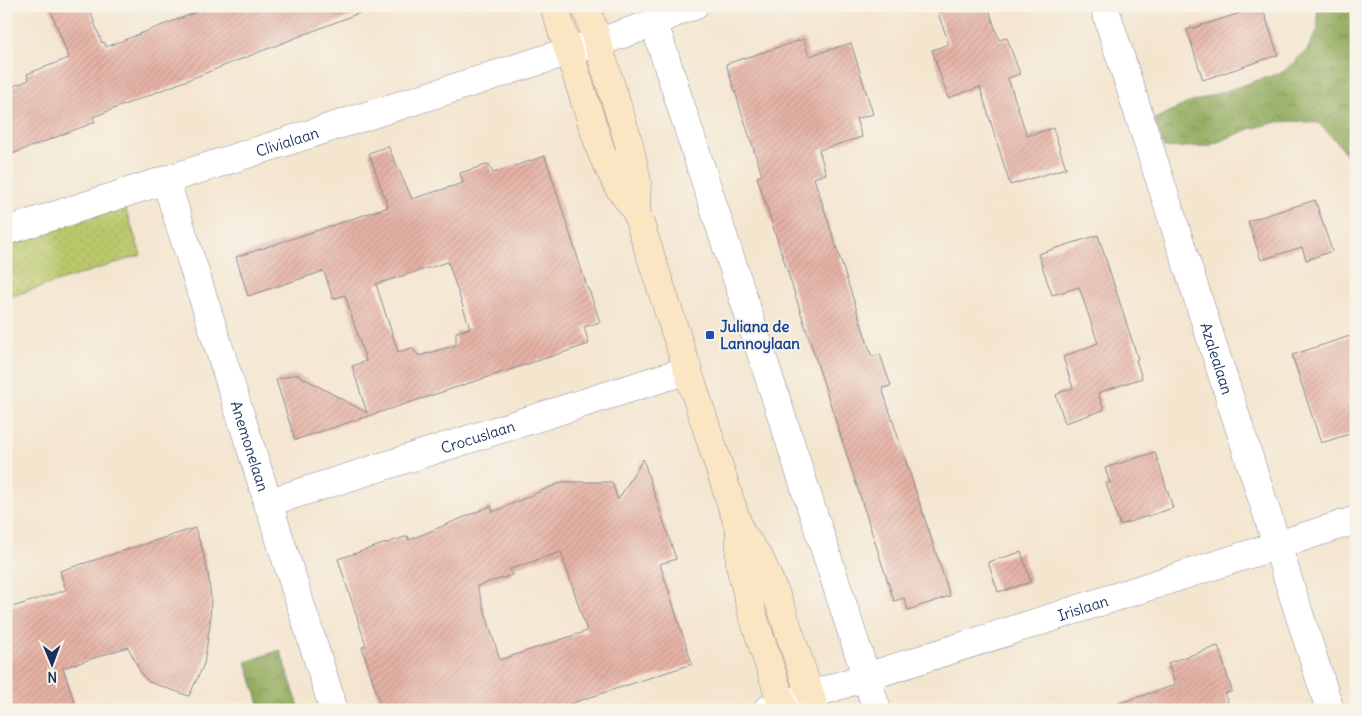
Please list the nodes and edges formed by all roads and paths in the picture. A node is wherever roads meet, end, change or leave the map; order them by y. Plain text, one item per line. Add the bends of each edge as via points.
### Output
1 (554, 6) edge
2 (586, 6) edge
3 (1104, 6) edge
4 (686, 7) edge
5 (654, 23) junction
6 (597, 42) junction
7 (569, 51) junction
8 (166, 181) junction
9 (636, 212) junction
10 (6, 231) edge
11 (688, 370) junction
12 (267, 503) junction
13 (1356, 520) edge
14 (740, 531) junction
15 (1277, 545) junction
16 (866, 677) junction
17 (812, 702) edge
18 (778, 708) edge
19 (334, 710) edge
20 (877, 710) edge
21 (1330, 710) edge

1 - 7 street
2 - 6 street
3 - 15 street, Azalealaan
4 - 5 street, Clivialaan
5 - 6 street, Clivialaan
5 - 16 street
6 - 7 street, Clivialaan
6 - 9 street via 629,144 637,181
7 - 8 street, Clivialaan
7 - 9 street via 602,154 619,188
8 - 10 street, Clivialaan
8 - 12 street, Anemonelaan
9 - 11 street
11 - 12 street, Crocuslaan
11 - 14 street
12 - 19 street, Anemonelaan
13 - 15 street, Irislaan
14 - 17 street via 760,558
14 - 18 street via 740,566
15 - 16 street, Irislaan
15 - 21 street, Azalealaan
16 - 17 street, Irislaan
16 - 20 street
17 - 18 street, Irislaan

